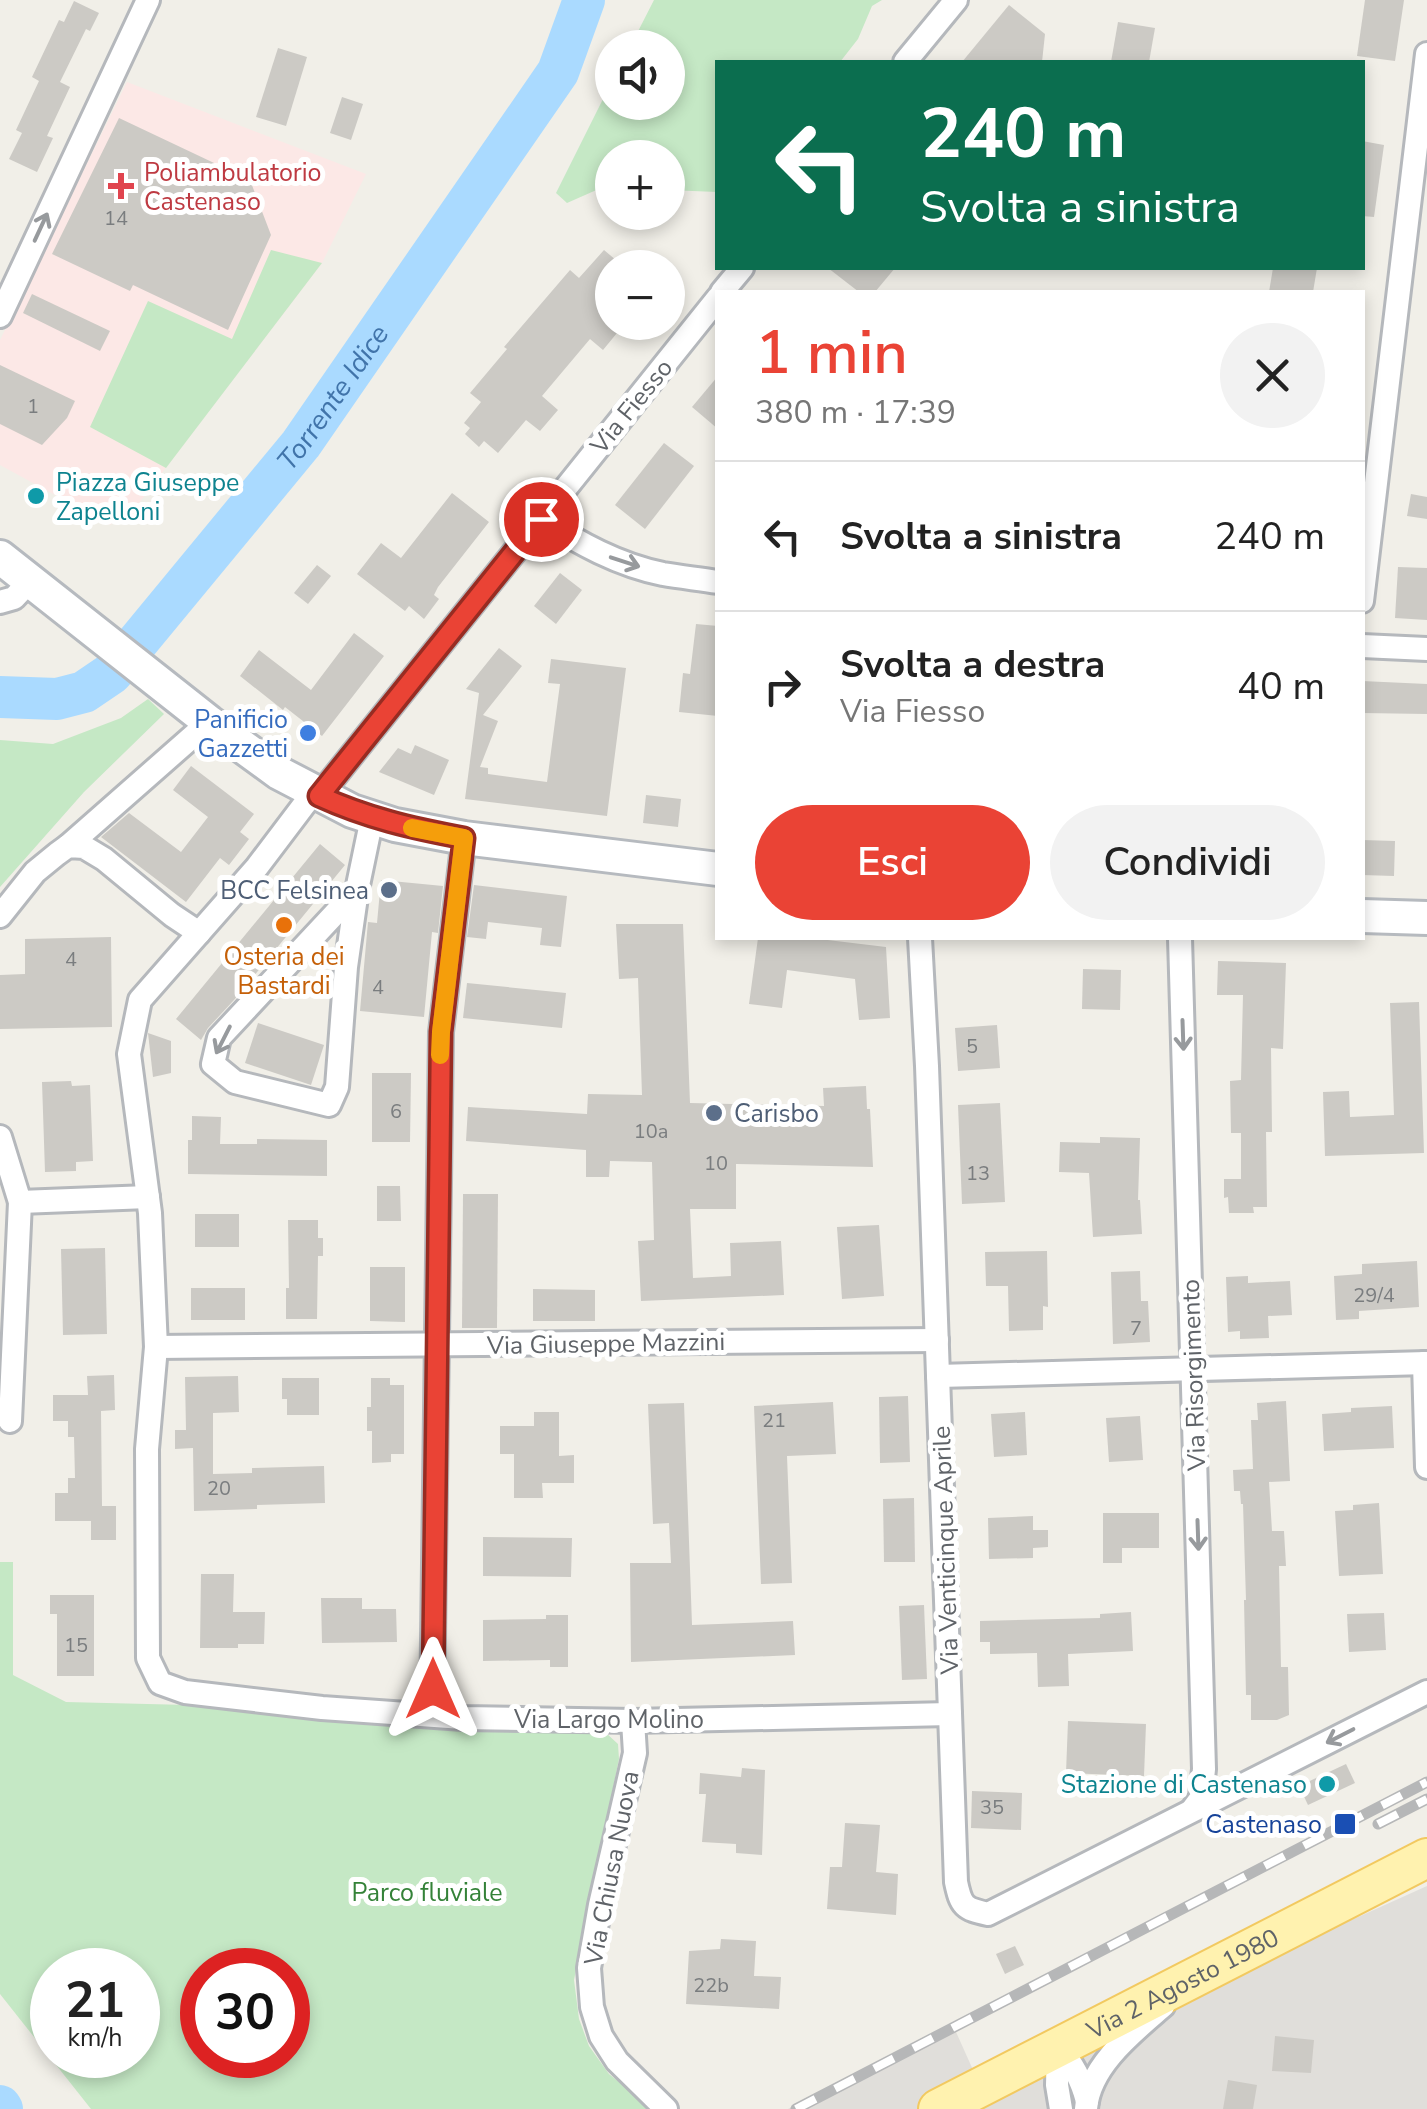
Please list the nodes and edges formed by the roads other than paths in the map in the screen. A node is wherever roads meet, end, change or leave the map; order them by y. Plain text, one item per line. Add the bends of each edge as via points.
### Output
1 (148, 0) edge
2 (956, 0) edge
3 (1427, 54) edge
4 (907, 60) edge
5 (740, 270) edge
6 (724, 290) edge
7 (715, 301) edge
8 (0, 316) edge
9 (541, 519) junction
10 (13, 567) edge
11 (1365, 576) edge
12 (715, 582) edge
13 (0, 602) edge
14 (1365, 646) edge
15 (1427, 650) edge
16 (205, 720) junction
17 (316, 794) junction
18 (372, 818) junction
19 (464, 838) junction
20 (68, 846) junction
21 (715, 869) edge
22 (357, 890) junction
23 (0, 916) edge
24 (1365, 916) edge
25 (1427, 918) edge
26 (199, 932) junction
27 (920, 940) edge
28 (1180, 940) edge
29 (0, 1137) edge
30 (148, 1197) junction
31 (20, 1202) junction
32 (8, 1268) edge
33 (937, 1340) junction
34 (436, 1345) junction
35 (156, 1348) junction
36 (1425, 1363) edge
37 (1193, 1370) junction
38 (938, 1376) junction
39 (10, 1421) dead end
40 (1427, 1467) edge
41 (1427, 1692) edge
42 (950, 1714) junction
43 (432, 1715) junction
44 (633, 1721) junction
45 (1192, 1810) junction
46 (1427, 1858) edge
47 (1194, 1977) junction
48 (1058, 2047) junction
49 (1086, 2105) edge
50 (666, 2109) edge
51 (938, 2109) edge
52 (1062, 2109) edge

8 -> 1 street
2 - 4 street
3 - 11 street
5 - 6 street, Via Fiesso
7 - 9 street, Via Fiesso
9 -> 12 street via 612,559
9 - 17 street, Via Fiesso
10 - 13 street via 14,598
10 - 16 street
14 - 15 street
16 - 17 street
16 - 20 street
17 - 18 street
17 - 26 street, Via Largo Molino
18 - 19 street
18 - 22 street
19 - 21 street
19 - 34 street via 441,1032
20 - 23 street via 35,872
20 - 26 street via 104,858
22 -> 22 street via 218,1038 213,1064 235,1082 329,1105 338,1087
24 - 25 street
26 - 30 street, Via Largo Molino via 140,1000 129,1054
27 - 33 street, Via Venticinque Aprile
28 -> 37 street, Via Risorgimento
29 - 31 street
30 - 31 street
30 - 35 street, Via Largo Molino
31 - 32 street
32 - 39 street
33 - 34 street, Via Giuseppe Mazzini
33 - 38 street, Via Venticinque Aprile
34 - 35 street, Via Giuseppe Mazzini
34 - 43 street
35 - 43 street, Via Largo Molino via 147,1449 148,1658 160,1683 185,1692
36 - 37 street
36 - 40 street
37 - 38 street
37 -> 45 street, Via Risorgimento via 1204,1769 1201,1798
38 - 42 street, Via Venticinque Aprile
41 -> 45 street
42 - 44 street, Via Largo Molino
42 - 45 street, Via Venticinque Aprile via 956,1882 969,1910 988,1914
43 - 44 street, Via Largo Molino
44 - 50 street, Via Chiusa Nuova via 634,1753 589,1968 592,2007 617,2061
46 - 47 main road, Via 2 Agosto 1980
47 - 48 main road, Via 2 Agosto 1980
47 - 49 street via 1108,2061
48 - 49 street via 1082,2080
48 - 51 main road, Via 2 Agosto 1980
48 - 52 street

